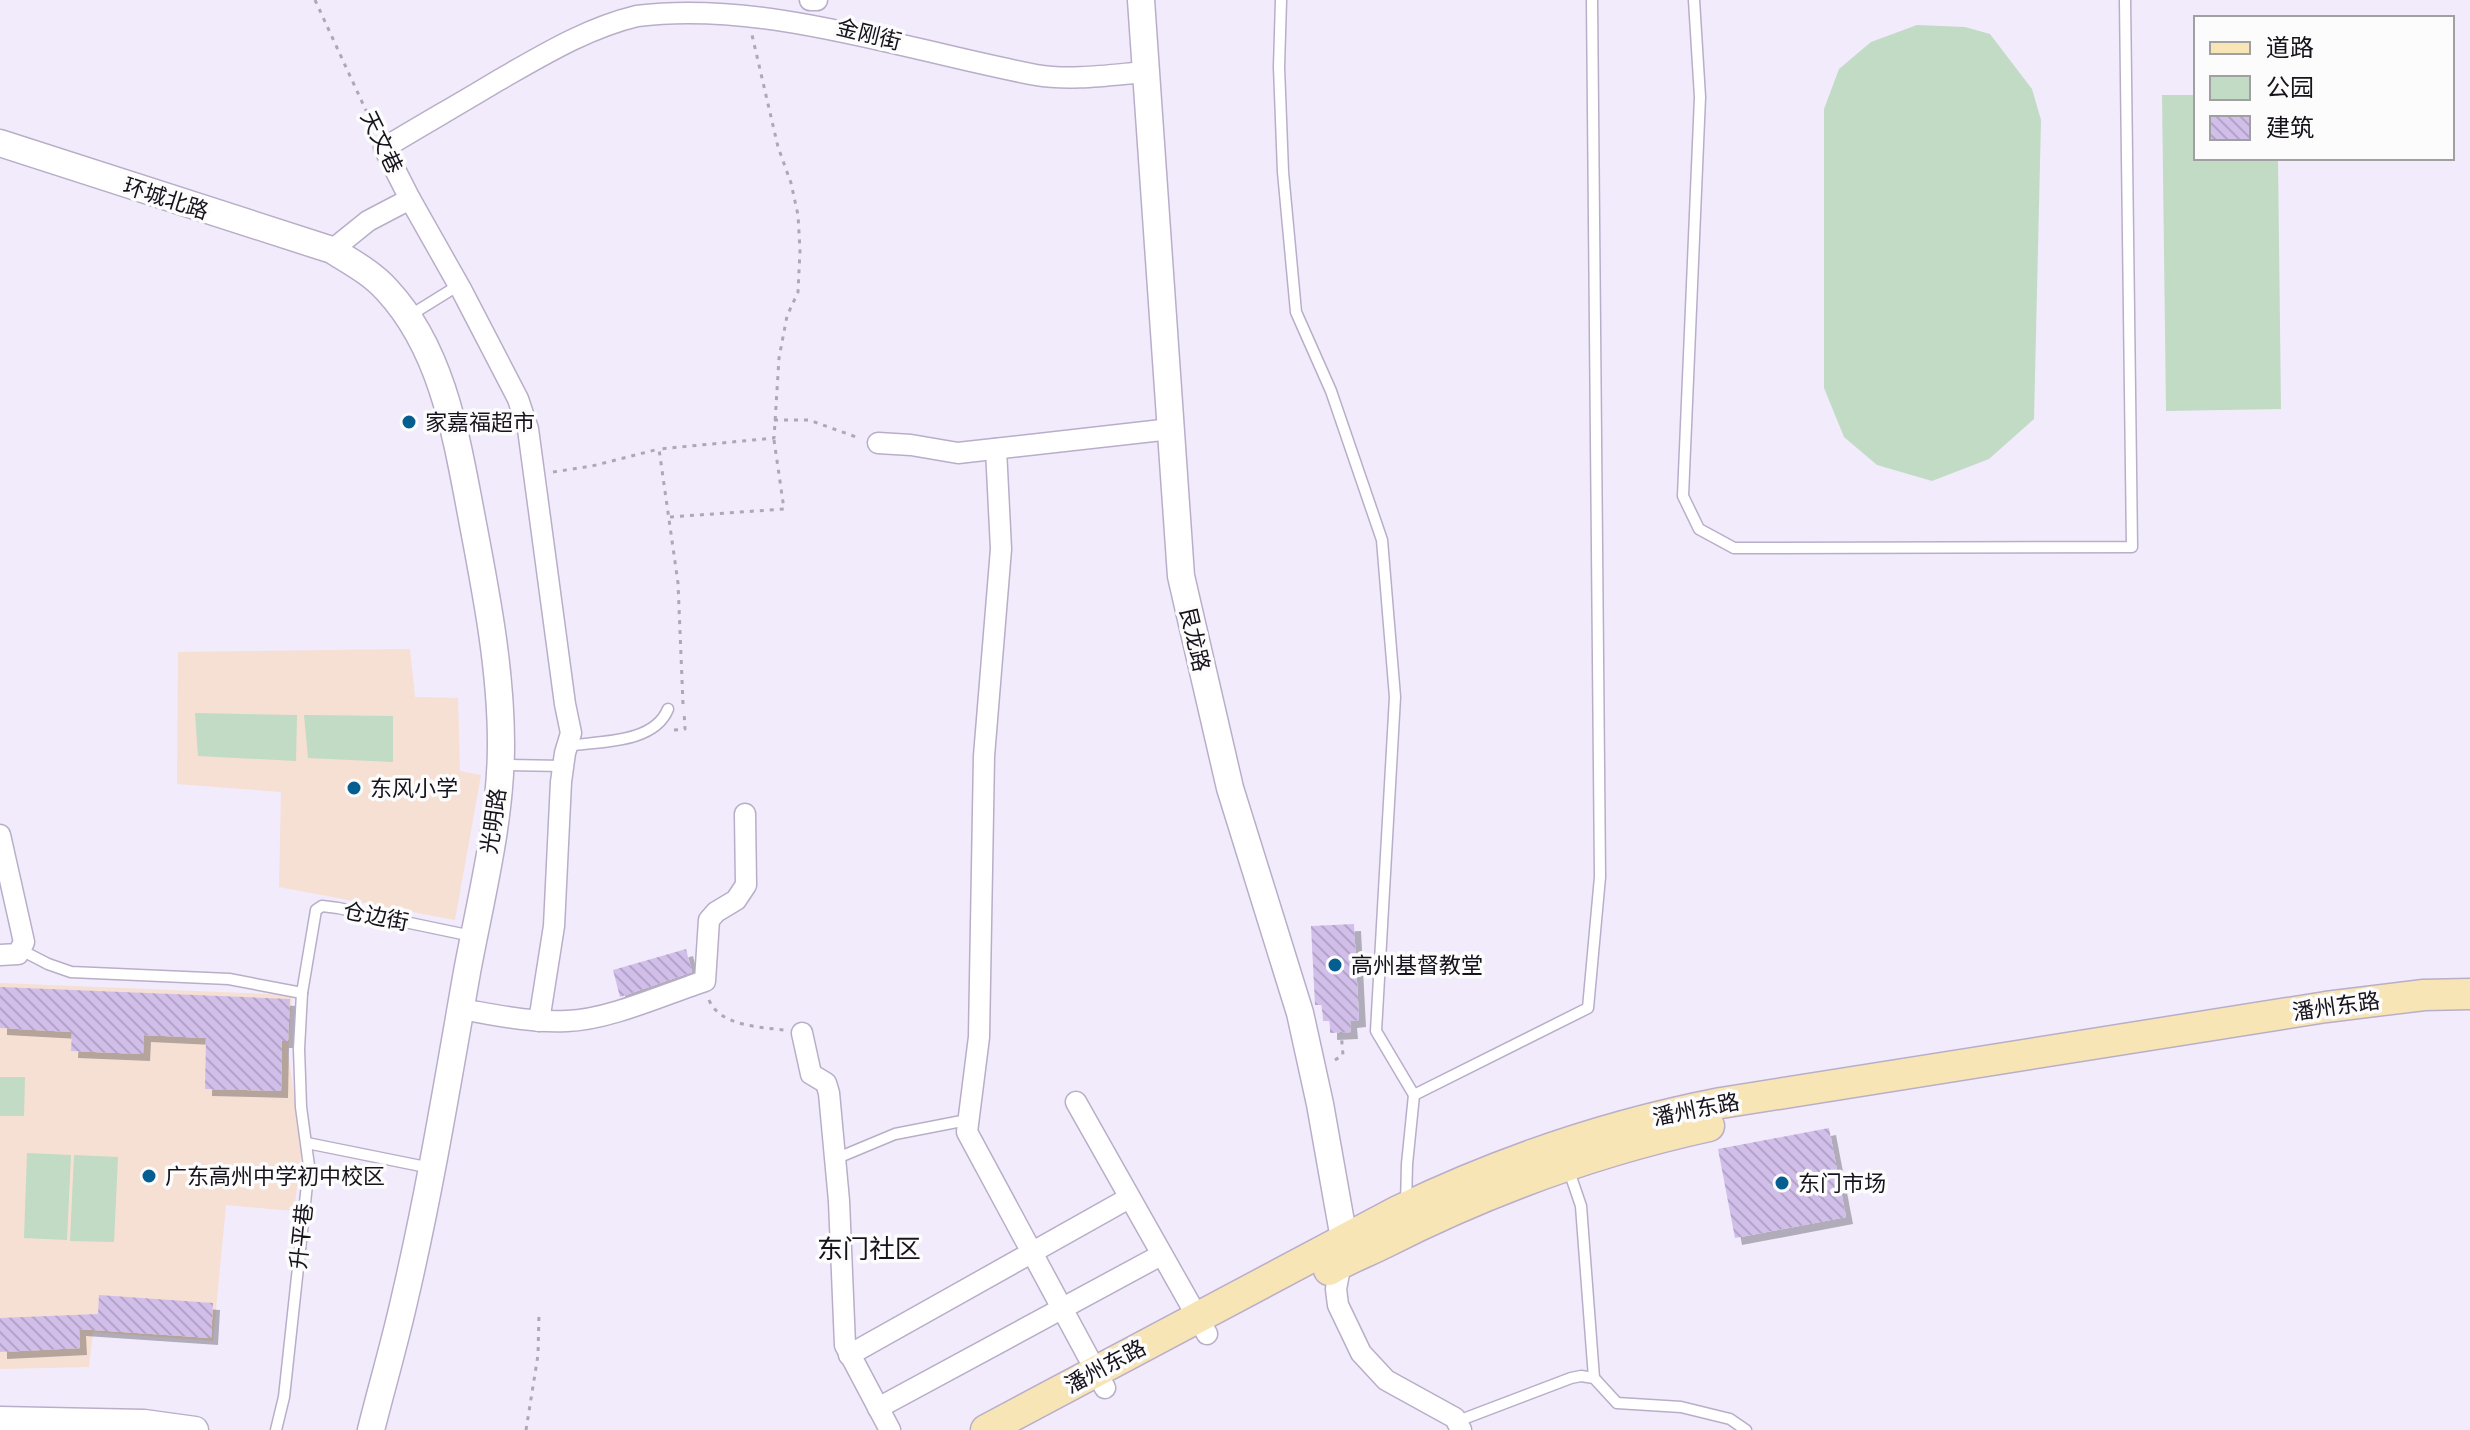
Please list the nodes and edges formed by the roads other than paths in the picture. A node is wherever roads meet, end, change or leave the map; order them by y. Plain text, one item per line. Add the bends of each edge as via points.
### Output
1 (779, 0) edge
2 (810, 0) edge
3 (817, 0) edge
4 (1141, 0) edge
5 (1281, 0) edge
6 (1592, 0) edge
7 (1694, 0) edge
8 (2125, 0) edge
9 (752, 9) junction
10 (1145, 72) junction
11 (0, 143) edge
12 (384, 148) joint
13 (410, 199) junction
14 (332, 250) junction
15 (459, 285) junction
16 (408, 317) junction
17 (1171, 429) junction
18 (878, 443) road end
19 (996, 449) junction
20 (668, 709) dead end
21 (565, 756) junction
22 (500, 765) junction
23 (745, 814) dead end
24 (0, 835) edge
25 (474, 936) junction
26 (21, 950) junction
27 (0, 955) edge
28 (302, 993) junction
29 (2470, 994) edge
30 (461, 1009) junction
31 (2470, 1011) edge
32 (539, 1021) junction
33 (802, 1033) road end
34 (1414, 1095) junction
35 (1076, 1102) dead end
36 (967, 1120) junction
37 (307, 1143) junction
38 (1560, 1155) junction
39 (835, 1159) junction
40 (431, 1168) junction
41 (1129, 1198) junction
42 (1408, 1218) junction
43 (1343, 1251) junction
44 (1031, 1253) junction
45 (1161, 1255) junction
46 (1061, 1308) junction
47 (1202, 1326) junction
48 (849, 1355) junction
49 (1594, 1378) junction
50 (1100, 1380) junction
51 (878, 1408) junction
52 (0, 1420) edge
53 (37, 1425) edge
54 (1459, 1426) edge
55 (195, 1430) edge
56 (276, 1430) edge
57 (371, 1430) edge
58 (890, 1430) edge
59 (986, 1430) edge
60 (1027, 1430) edge
61 (1746, 1430) edge

1 - 9 street
2 - 3 street
4 - 10 street, 艮龙路
5 - 34 lane via 1283,172 1296,312 1331,391 1382,540 1395,697 1376,1031
6 - 34 lane via 1600,877 1588,1008
7 - 8 lane via 1700,97 1683,496 1699,529 1734,548 1782,548 2132,547
9 - 10 street, 金刚街 via 1039,75
9 - 12 street, 金刚街 via 663,11 610,24 545,53
10 - 17 street, 艮龙路
11 - 14 street, 环城北路
12 - 13 street, 天文巷
13 - 14 street, 天文巷 via 368,221
13 - 15 street
14 - 16 street, 光明路 via 386,289
15 - 16 lane
15 - 21 street via 528,429 570,723
16 - 22 street, 光明路 via 444,394 463,470 493,632
17 - 19 street
17 - 43 street, 艮龙路 via 1181,576 1230,788 1300,1013
18 - 19 street via 958,453
19 - 36 street via 1000,569 984,756 979,1037
20 - 21 lane via 658,725 641,733
21 - 22 lane
21 - 32 street via 557,895
22 - 25 street, 光明路 via 494,832
23 - 32 street via 746,885 736,900 709,920 705,981 584,1019
24 - 26 street
25 - 28 lane, 仓边街 via 318,907
25 - 30 street, 光明路
26 - 27 street
26 - 28 lane via 71,972 229,979
28 - 37 lane, 升平巷 via 299,1075
29 - 38 main road, 潘州东路 via 2326,1007 1735,1100 1663,1114
30 - 32 street
30 - 40 street, 光明路
31 - 38 main road, 潘州东路 via 2296,1027
33 - 39 street via 811,1074 828,1086
34 - 42 lane
35 - 41 street
36 - 39 lane via 895,1134
36 - 44 street via 969,1136
37 - 40 lane
37 - 56 lane, 升平巷 via 309,1166
38 - 42 main road, 潘州东路 via 1448,1187
38 - 49 lane via 1581,1206
39 - 48 street
40 - 57 street, 光明路
41 - 44 street
41 - 45 street
42 - 43 main road, 潘州东路
43 - 47 main road, 潘州东路
43 - 54 street via 1338,1305 1361,1353 1386,1380
44 - 46 street
44 - 48 street
45 - 46 street
45 - 47 street
46 - 50 street
46 - 51 street
47 - 50 main road, 潘州东路
48 - 51 street
49 - 54 lane via 1571,1378
49 - 61 lane via 1617,1403 1681,1407 1730,1419
50 - 59 main road, 潘州东路
50 - 60 main road, 潘州东路
51 - 58 street
52 - 53 street
53 - 55 street via 144,1423

